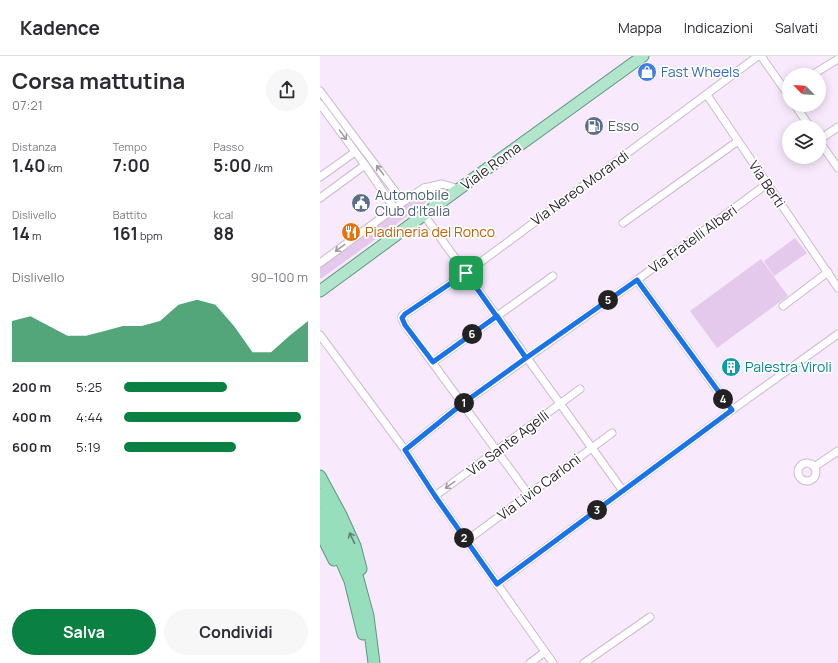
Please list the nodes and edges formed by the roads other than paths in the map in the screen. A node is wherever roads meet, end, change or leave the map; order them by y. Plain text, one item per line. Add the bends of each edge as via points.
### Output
1 (643, 56) edge
2 (758, 56) edge
3 (761, 56) edge
4 (838, 59) edge
5 (823, 68) edge
6 (782, 84) edge
7 (320, 91) edge
8 (707, 95) junction
9 (320, 104) edge
10 (838, 127) edge
11 (826, 135) edge
12 (738, 141) junction
13 (826, 150) edge
14 (355, 152) junction
15 (366, 165) junction
16 (838, 168) edge
17 (320, 177) edge
18 (767, 184) junction
19 (424, 188) junction
20 (459, 189) junction
21 (320, 198) edge
22 (403, 202) junction
23 (394, 208) junction
24 (428, 212) junction
25 (623, 223) dead end
26 (320, 263) edge
27 (828, 272) junction
28 (466, 273) junction
29 (553, 276) dead end
30 (637, 280) junction
31 (838, 288) edge
32 (320, 290) edge
33 (783, 306) dead end
34 (497, 316) junction
35 (838, 334) edge
36 (320, 335) edge
37 (526, 358) junction
38 (433, 362) junction
39 (580, 388) dead end
40 (462, 404) junction
41 (560, 404) junction
42 (732, 410) junction
43 (612, 432) dead end
44 (592, 448) junction
45 (405, 450) junction
46 (497, 450) junction
47 (838, 451) edge
48 (814, 467) dead end
49 (320, 476) edge
50 (623, 491) junction
51 (320, 494) edge
52 (529, 495) junction
53 (435, 496) junction
54 (320, 512) edge
55 (320, 532) edge
56 (466, 541) junction
57 (497, 584) junction
58 (650, 617) dead end
59 (365, 621) junction
60 (545, 652) junction
61 (367, 663) edge
62 (374, 663) edge
63 (530, 663) edge
64 (553, 663) edge
65 (584, 663) edge

1 - 20 main road, Viale Roma
2 - 8 street, Via Nereo Morandi
3 - 6 street
4 - 5 street
22 -> 7 street
8 - 12 street, Via Berti
8 - 28 street, Via Nereo Morandi
9 -> 14 street
10 - 11 street
12 - 18 street, Via Berti
12 - 25 street
13 - 16 street
14 - 15 street
14 - 17 street
15 - 21 street
15 - 23 street
18 - 27 street, Via Berti
18 - 30 street, Via Fratelli Alberi
19 - 20 street via 442,184
19 - 22 street
19 - 24 street via 431,192 434,199
20 - 24 main road, Viale Roma
22 - 23 street
23 -> 26 street
24 - 28 street
24 - 32 main road, Viale Roma
27 - 31 street, Via Berti
27 - 33 street
28 - 34 street
28 - 38 street, Via Nereo Morandi via 402,318
29 - 34 street
30 - 37 street, Via Fratelli Alberi
30 - 42 street
34 - 37 street
34 - 38 street
35 - 42 street
36 - 45 street
37 - 40 street, Via Fratelli Alberi
37 - 41 street
38 - 40 street
39 - 41 street, Via Sante Agelli
40 - 45 street, Via Fratelli Alberi
40 - 46 street
41 - 44 street
41 - 46 street, Via Sante Agelli
42 - 50 street
43 - 44 street, Via Livio Carloni
44 - 50 street
44 - 52 street, Via Livio Carloni
45 - 53 street
46 - 52 street
46 -> 53 street, Via Sante Agelli
47 - 48 street
59 -> 49 highway via 371,602 355,546
50 - 57 street
51 - 59 highway via 355,568
52 - 56 street, Via Livio Carloni
53 - 56 street
54 - 59 highway
55 - 59 highway via 344,579 354,613
56 - 57 street
57 - 60 street
58 - 65 street
59 - 61 highway
59 - 62 highway
60 - 63 street
60 - 64 street

